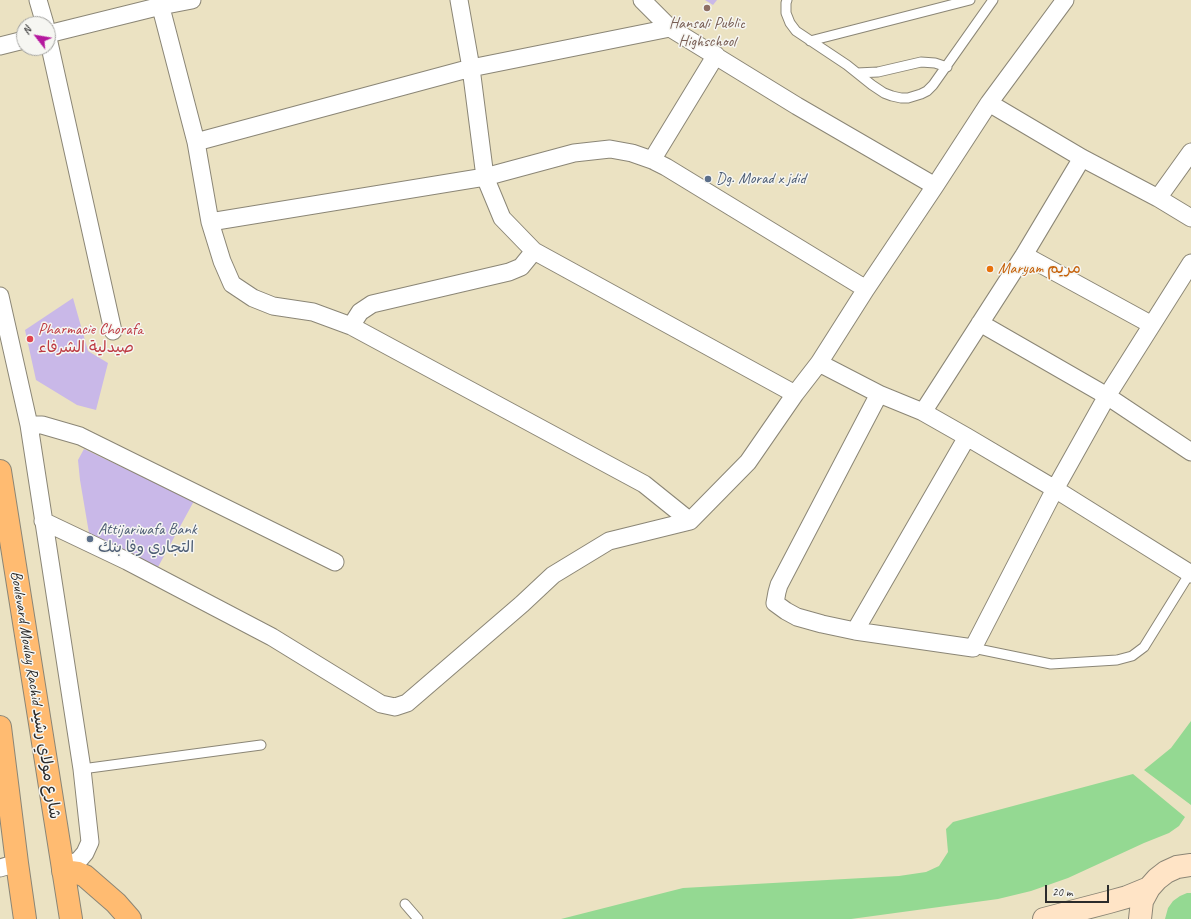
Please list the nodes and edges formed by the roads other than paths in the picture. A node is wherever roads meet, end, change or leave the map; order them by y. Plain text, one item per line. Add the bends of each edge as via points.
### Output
1 (38, 0) edge
2 (192, 0) edge
3 (458, 0) edge
4 (642, 0) edge
5 (787, 0) edge
6 (970, 0) edge
7 (993, 0) edge
8 (1065, 0) edge
9 (160, 3) edge
10 (43, 16) edge
11 (670, 28) junction
12 (56, 32) edge
13 (810, 41) junction
14 (16, 42) edge
15 (0, 46) edge
16 (716, 55) junction
17 (52, 56) edge
18 (947, 67) junction
19 (471, 68) junction
20 (857, 73) junction
21 (989, 103) junction
22 (196, 142) junction
23 (1191, 152) edge
24 (1082, 158) junction
25 (652, 160) junction
26 (485, 177) junction
27 (935, 186) junction
28 (1158, 198) junction
29 (1191, 218) edge
30 (210, 222) junction
31 (534, 251) junction
32 (1024, 255) junction
33 (1191, 263) edge
34 (866, 289) junction
35 (0, 296) edge
36 (980, 323) junction
37 (1152, 325) junction
38 (352, 326) junction
39 (113, 331) dead end
40 (819, 363) junction
41 (795, 394) junction
42 (879, 394) junction
43 (1108, 396) junction
44 (923, 412) junction
45 (29, 425) junction
46 (967, 437) junction
47 (1191, 452) edge
48 (0, 471) edge
49 (1056, 489) junction
50 (43, 521) junction
51 (690, 521) junction
52 (335, 562) dead end
53 (1191, 573) edge
54 (855, 631) junction
55 (973, 648) junction
56 (0, 727) edge
57 (261, 745) dead end
58 (82, 769) junction
59 (90, 842) junction
60 (5, 863) edge
61 (1190, 864) edge
62 (62, 869) junction
63 (99, 888) junction
64 (1149, 888) junction
65 (405, 904) dead end
66 (25, 919) edge
67 (71, 919) edge
68 (130, 919) edge
69 (418, 919) edge
70 (1044, 919) edge
71 (1140, 919) edge

1 - 10 street
2 - 9 street
3 - 19 street
4 - 11 street
5 - 13 lane via 786,14 790,23
6 - 13 lane
7 - 18 lane
8 - 21 street
9 - 12 street
9 - 22 street
11 - 16 street
11 - 19 street
13 - 20 lane
14 - 15 street
16 - 25 street
16 - 27 street
17 - 39 street
18 - 20 lane via 921,62 878,72
18 - 20 lane via 927,91 908,98 884,93
19 - 22 street
19 - 26 street
21 - 24 street
21 - 27 street
22 - 30 street
23 - 28 street
24 - 28 street
24 - 32 street
25 - 26 street via 610,149 593,150
25 - 34 street
26 - 30 street
26 - 31 street via 502,218
27 - 34 street
28 - 29 street
30 - 38 street via 232,284 253,298 273,306 313,312
31 - 38 street via 521,267 509,272 372,304 360,312
31 - 41 street
32 - 36 street
32 - 37 street
33 - 37 street
34 - 40 street
35 - 45 street
36 - 43 street
36 - 44 street
37 - 43 street
38 - 51 street via 644,484
40 - 41 street
40 - 42 street
41 - 51 street via 748,462
42 - 44 street
42 - 54 street via 782,579 775,603 797,617
43 - 47 street
43 - 49 street
44 - 46 street
45 - 50 street
45 - 52 street via 42,425 80,436
46 - 49 street
46 - 54 street
48 - 62 main road, Boulevard Moulay Rachid شارع مولاي رشيد
49 - 53 street
49 - 55 street
50 - 51 street via 127,561 272,637 381,704 395,707 407,703 553,575 609,541
50 - 58 street
53 - 55 lane via 1144,647 1132,656 1117,660 1051,664
54 - 55 street
56 - 60 main road
57 - 58 lane
58 - 59 street
59 - 62 street via 79,860
59 - 63 street via 91,860
60 - 66 main road
61 - 64 street via 1166,872
62 - 63 main road via 85,876
62 - 67 main road, Boulevard Moulay Rachid شارع مولاي رشيد
63 - 68 main road
64 - 70 street
64 - 71 street via 1142,902
65 - 69 lane

